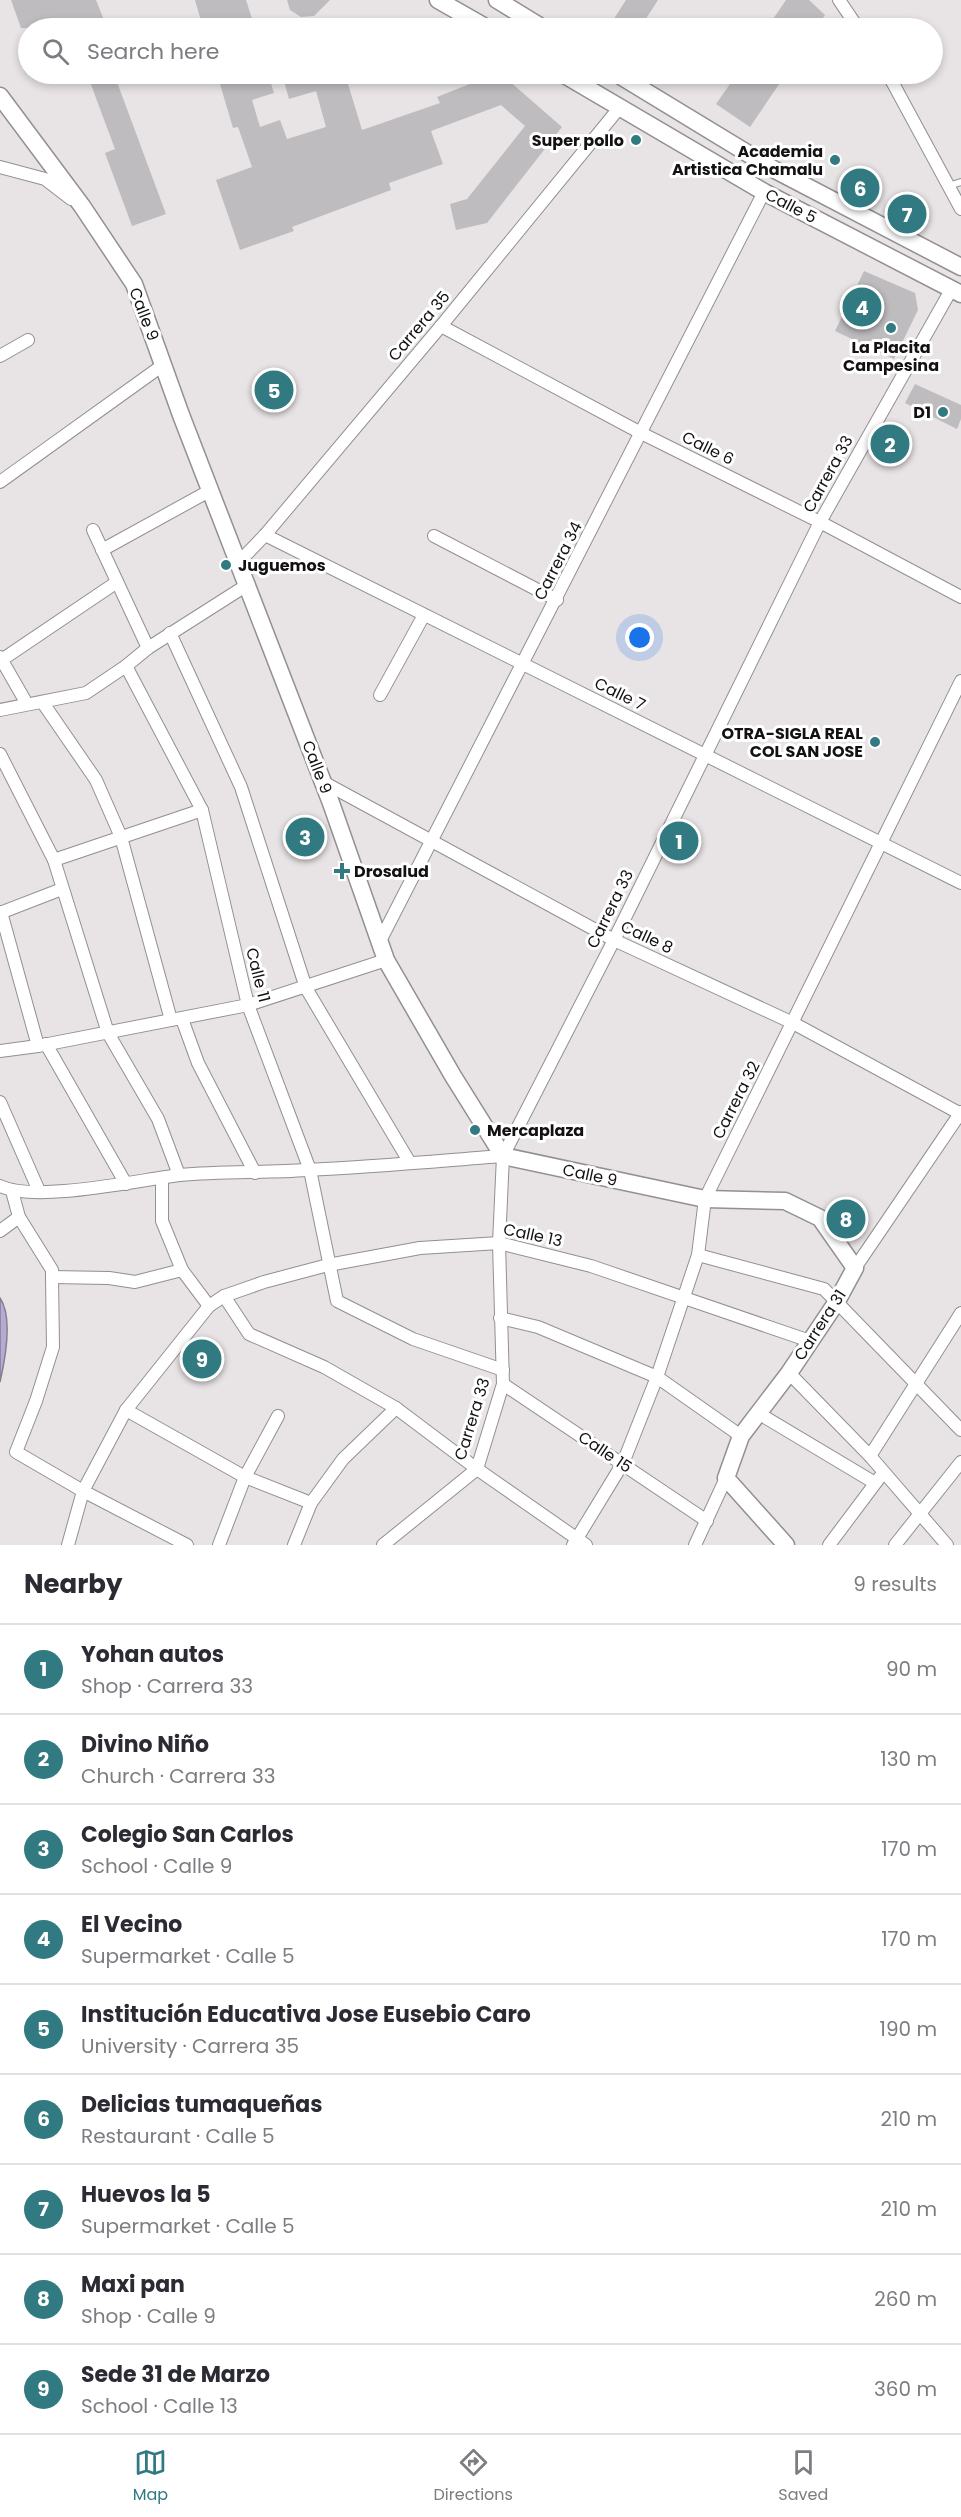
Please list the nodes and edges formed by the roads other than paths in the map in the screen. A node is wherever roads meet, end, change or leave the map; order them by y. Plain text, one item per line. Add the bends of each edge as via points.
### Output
1 (438, 0) edge
2 (839, 0) edge
3 (499, 1) edge
4 (470, 18) edge
5 (527, 18) edge
6 (851, 18) edge
7 (580, 84) edge
8 (633, 84) edge
9 (893, 84) edge
10 (0, 96) edge
11 (620, 107) junction
12 (0, 167) edge
13 (961, 182) edge
14 (947, 186) junction
15 (764, 192) junction
16 (82, 206) junction
17 (961, 209) edge
18 (961, 267) edge
19 (956, 292) edge
20 (441, 326) junction
21 (28, 340) dead end
22 (0, 357) edge
23 (163, 365) junction
24 (641, 433) junction
25 (0, 482) edge
26 (211, 490) junction
27 (820, 522) junction
28 (93, 530) dead end
29 (265, 535) junction
30 (434, 536) dead end
31 (102, 550) junction
32 (239, 562) junction
33 (117, 582) junction
34 (247, 585) junction
35 (961, 597) edge
36 (557, 600) junction
37 (424, 615) junction
38 (170, 633) junction
39 (148, 648) junction
40 (1, 659) edge
41 (522, 664) junction
42 (126, 666) junction
43 (961, 681) edge
44 (380, 695) dead end
45 (43, 703) junction
46 (27, 704) junction
47 (0, 710) edge
48 (0, 754) edge
49 (704, 754) junction
50 (323, 782) junction
51 (202, 810) junction
52 (121, 837) junction
53 (432, 840) junction
54 (882, 843) junction
55 (54, 860) junction
56 (961, 883) edge
57 (62, 889) junction
58 (1, 912) edge
59 (614, 940) junction
60 (379, 943) junction
61 (386, 960) junction
62 (306, 988) junction
63 (248, 1005) junction
64 (176, 1020) junction
65 (793, 1023) junction
66 (108, 1033) junction
67 (42, 1045) junction
68 (0, 1051) edge
69 (0, 1102) edge
70 (961, 1113) edge
71 (503, 1156) junction
72 (410, 1163) junction
73 (310, 1170) junction
74 (255, 1173) junction
75 (179, 1175) junction
76 (162, 1179) junction
77 (126, 1184) junction
78 (6, 1188) edge
79 (39, 1191) junction
80 (705, 1199) junction
81 (19, 1217) junction
82 (0, 1231) edge
83 (499, 1243) junction
84 (698, 1255) junction
85 (328, 1265) junction
86 (855, 1268) junction
87 (182, 1270) junction
88 (52, 1276) junction
89 (224, 1296) junction
90 (684, 1297) junction
91 (836, 1303) junction
92 (209, 1306) junction
93 (961, 1313) edge
94 (500, 1318) junction
95 (810, 1341) junction
96 (503, 1370) junction
97 (789, 1373) junction
98 (657, 1377) junction
99 (503, 1384) junction
100 (917, 1385) junction
101 (396, 1408) junction
102 (126, 1410) junction
103 (758, 1413) junction
104 (278, 1416) dead end
105 (961, 1430) edge
106 (741, 1436) junction
107 (870, 1456) junction
108 (961, 1462) edge
109 (622, 1463) junction
110 (477, 1469) junction
111 (885, 1472) junction
112 (245, 1477) junction
113 (726, 1478) junction
114 (875, 1483) junction
115 (83, 1491) junction
116 (311, 1503) junction
117 (922, 1513) junction
118 (707, 1521) junction
119 (579, 1543) edge
120 (68, 1545) edge
121 (187, 1545) edge
122 (219, 1545) edge
123 (294, 1545) edge
124 (383, 1545) edge
125 (695, 1545) edge
126 (786, 1545) edge
127 (829, 1545) edge
128 (895, 1545) edge
129 (947, 1545) edge

1 - 4 street
2 - 6 street
3 - 5 street
7 - 11 street, Calle 5
8 - 18 street, Calle 5 via 775,170
9 - 14 street
10 - 16 street, Calle 9
11 - 15 street, Calle 5
11 - 20 street, Carrera 35
12 - 16 street via 45,179
13 - 14 lane
14 - 17 street
15 - 19 street, Calle 5
15 - 24 street, Carrera 34
16 - 23 street, Calle 9 via 134,284
19 - 27 street, Carrera 33
20 - 24 street, Calle 6
20 - 29 street, Carrera 35
21 - 22 street
23 - 25 street
23 - 26 street, Calle 9
24 - 27 street, Calle 6
24 - 36 street, Carrera 34
26 - 31 street
26 - 32 street, Calle 9
27 - 35 street, Calle 6
27 - 49 street, Carrera 33
28 - 31 street
29 - 32 street, Carrera 35
29 - 37 street, Calle 7
30 - 36 street
31 - 33 street
32 - 34 street, Calle 9
33 - 39 street
33 - 40 street
34 - 38 street
34 - 50 street, Calle 9
36 - 41 street, Carrera 34
37 - 41 street, Calle 7
37 - 44 street
38 - 39 street
38 - 62 street via 242,787
39 - 42 street
40 - 46 street
41 - 49 street, Calle 7
41 - 53 street, Carrera 34
42 - 45 street via 86,693
42 - 51 street, Calle 11
43 - 54 street, Carrera 32
45 - 46 street
45 - 52 street via 96,780
46 - 47 street
48 - 55 street
49 - 54 street, Calle 7
49 - 59 street, Carrera 33
50 - 53 street, Calle 8
50 - 60 street, Calle 9
51 - 52 street
51 - 63 street, Calle 11
52 - 55 street
52 - 64 street
53 - 59 street, Calle 8
53 - 60 street, Carrera 34
54 - 56 street, Calle 7
54 - 65 street, Carrera 32
55 - 57 street
57 - 58 street
57 - 66 street
58 - 67 street
59 - 65 street, Calle 8
59 - 71 street, Carrera 33
60 - 61 street, Calle 9
61 - 62 street
61 - 71 street, Calle 9
62 - 63 street
62 - 72 street
63 - 64 street
63 - 73 street, Calle 11
64 - 66 street
64 - 74 street
65 - 70 street, Calle 8
65 - 80 street, Carrera 32
66 - 67 street
66 - 75 street via 158,1119
67 - 68 street
67 - 77 street
69 - 79 street
70 - 86 street, Carrera 31
71 - 72 street
71 - 80 street, Calle 9
71 - 83 street, Carrera 33
72 - 73 street
73 - 74 street
73 - 85 street, Calle 11
74 - 75 street
75 - 76 street
76 - 77 street
76 - 87 street via 162,1221
77 - 79 street
78 - 79 street
78 - 81 street
80 - 84 street, Carrera 32
80 - 86 street, Calle 9 via 785,1201 820,1218
81 - 82 street
81 - 88 street
83 - 85 street, Calle 13 via 420,1248
83 - 90 street, Calle 13 via 591,1266
83 - 94 street, Carrera 33
84 - 90 street, Carrera 32
84 - 91 street via 824,1289
85 - 89 street, Calle 13
85 - 96 street, Calle 11 via 337,1301 413,1339
86 - 91 street, Carrera 31
87 - 88 street via 135,1282
87 - 92 street
88 - 115 street via 53,1347 16,1452
89 - 92 street, Calle 13
89 - 101 street via 249,1334 324,1367
90 - 95 street, Calle 13
90 - 98 street, Carrera 32
91 - 95 street, Carrera 31
91 - 100 street
92 - 102 street, Calle 13
93 - 100 street
94 - 96 street, Carrera 33
94 - 98 street via 538,1327
95 - 97 street, Carrera 31
96 - 99 street, Carrera 33
97 - 103 street, Carrera 31
97 - 107 street
98 - 106 street
98 - 109 street, Carrera 32
99 - 109 street, Calle 15
99 - 110 street, Carrera 33
100 - 105 street
100 - 107 street
101 - 110 street
101 - 116 street via 343,1459
102 - 112 street
102 - 115 street, Calle 13
103 - 106 street, Carrera 31
103 - 114 street
104 - 112 street
106 - 113 street, Carrera 31
107 - 111 street
108 - 117 street
109 - 118 street, Calle 15
109 - 119 street, Carrera 32
110 - 119 street
110 - 124 street, Carrera 33
111 - 114 street
111 - 117 street
112 - 116 street
112 - 122 street
113 - 118 street, Carrera 31
113 - 126 street
114 - 127 street
115 - 120 street, Calle 13
115 - 121 street
116 - 123 street
117 - 128 street
117 - 129 street
118 - 125 street, Carrera 31

